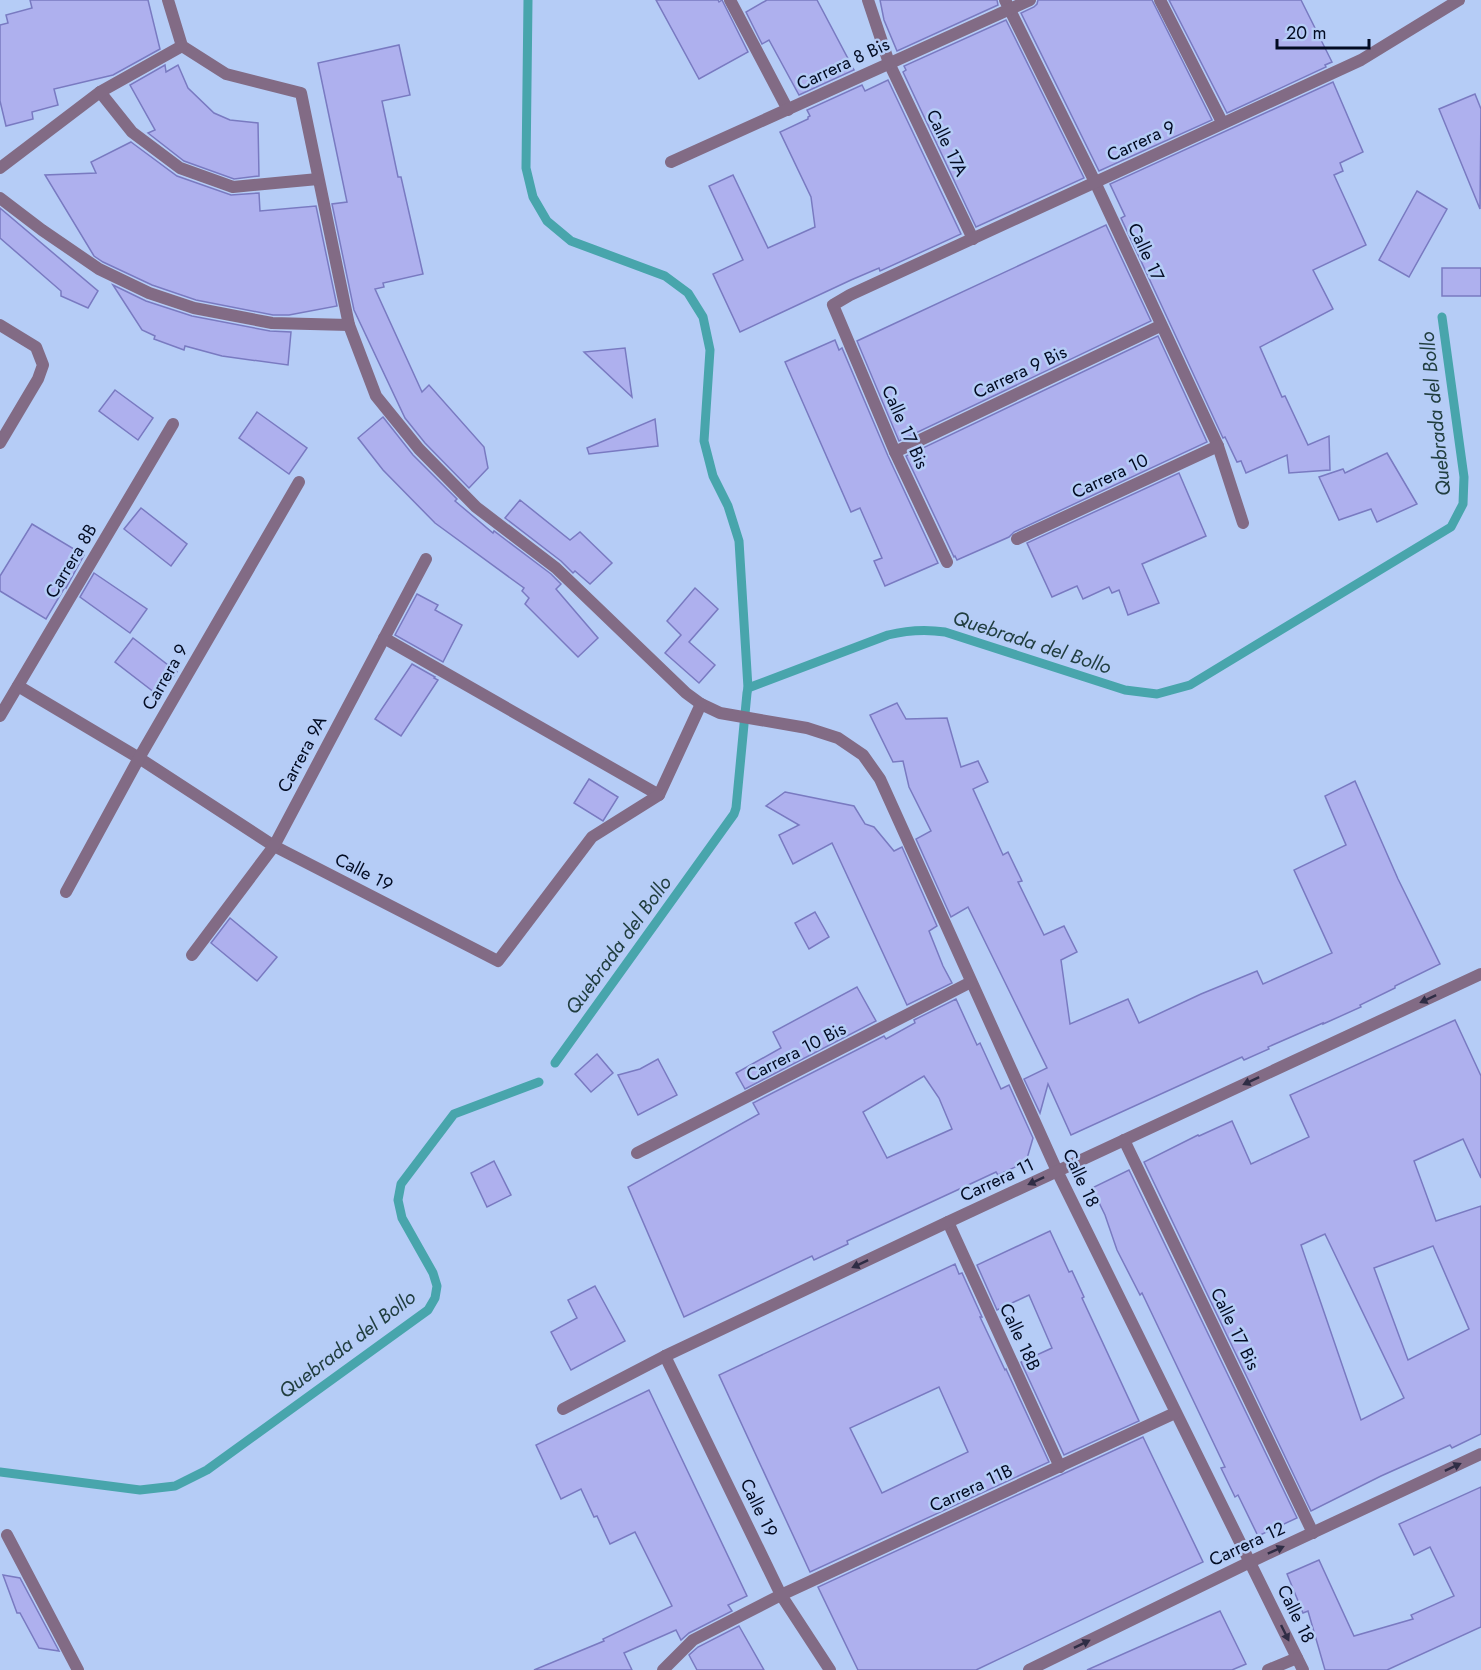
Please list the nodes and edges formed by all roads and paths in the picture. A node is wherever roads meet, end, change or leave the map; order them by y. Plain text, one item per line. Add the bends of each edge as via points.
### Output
1 (168, 0) edge
2 (730, 0) edge
3 (868, 0) edge
4 (1030, 0) edge
5 (1160, 0) edge
6 (1459, 0) edge
7 (1007, 5) edge
8 (182, 46) junction
9 (888, 63) junction
10 (100, 92) junction
11 (788, 110) junction
12 (1222, 122) junction
13 (671, 162) dead end
14 (0, 168) edge
15 (318, 179) junction
16 (1095, 182) junction
17 (0, 198) edge
18 (973, 239) junction
19 (833, 305) joint
20 (0, 325) edge
21 (348, 325) junction
22 (1160, 326) junction
23 (173, 424) dead end
24 (0, 443) edge
25 (1218, 446) junction
26 (895, 452) junction
27 (299, 482) dead end
28 (1243, 523) dead end
29 (1017, 538) dead end
30 (426, 560) dead end
31 (946, 562) dead end
32 (384, 638) junction
33 (18, 686) junction
34 (701, 704) junction
35 (0, 716) edge
36 (139, 758) junction
37 (659, 795) junction
38 (274, 846) junction
39 (66, 892) dead end
40 (192, 955) dead end
41 (1481, 974) edge
42 (971, 982) junction
43 (1124, 1140) junction
44 (637, 1153) dead end
45 (1057, 1171) junction
46 (948, 1222) junction
47 (665, 1356) junction
48 (563, 1408) dead end
49 (1175, 1413) junction
50 (1481, 1454) edge
51 (1060, 1467) junction
52 (1313, 1533) junction
53 (7, 1535) dead end
54 (1250, 1562) junction
55 (781, 1595) junction
56 (1297, 1658) junction
57 (78, 1670) edge
58 (663, 1670) edge
59 (830, 1670) edge
60 (1029, 1670) edge
61 (1268, 1670) edge
62 (1303, 1670) edge

1 - 8 street
2 - 11 street
3 - 9 street
4 - 7 street, Carrera 8 Bis
5 - 12 street
6 - 12 street, Carrera 9 via 1361,60
7 - 9 street, Carrera 8 Bis
7 - 16 street, Calle 17
8 - 10 street
8 - 15 street, Calle 18 via 226,74 301,93
9 - 11 street, Carrera 8 Bis
9 - 18 street, Calle 17A
10 - 14 street
10 - 15 street via 132,132 180,168 233,187
11 - 13 street, Carrera 8 Bis
12 - 16 street, Carrera 9
15 - 21 street, Calle 18
16 - 18 street, Carrera 9
16 - 22 street, Calle 17
17 - 21 street via 99,269 149,293 194,308 272,323
18 - 19 street, Carrera 9
19 - 26 street, Calle 17 Bis
20 - 24 street via 36,347 43,365
21 - 34 street, Calle 18 via 376,396 419,449 476,507 556,568
22 - 25 street, Calle 17
22 - 26 street, Carrera 9 Bis
23 - 33 street, Carrera 8B
25 - 28 street, Calle 17
25 - 29 street, Carrera 10
26 - 31 street, Calle 17 Bis
27 - 36 street, Carrera 9
30 - 32 street, Carrera 9A
32 - 37 street
32 - 38 street, Carrera 9A
33 - 35 street, Carrera 8B
33 - 36 street, Calle 19
34 - 37 street
34 - 42 street, Calle 18 via 720,712 807,728 838,738 863,755 880,779
36 - 38 street, Calle 19
36 - 39 street, Carrera 9
37 - 38 street, Calle 19 via 592,837 498,961
38 - 40 street, Carrera 9A
41 -> 43 street, Carrera 11
42 - 44 street, Carrera 10 Bis
42 - 45 street, Calle 18
43 - 45 street, Carrera 11
43 - 52 street, Calle 17 Bis
45 -> 46 street, Carrera 11
45 - 49 street, Calle 18
46 -> 47 street, Carrera 11
46 - 51 street, Calle 18B
47 - 48 street, Carrera 11
47 - 55 street, Calle 19
49 - 51 street, Carrera 11B
49 - 54 street, Calle 18
52 -> 50 street, Carrera 12
51 - 55 street, Carrera 11B
54 -> 52 street, Carrera 12
53 - 57 street
54 -> 56 street, Calle 18
60 -> 54 street, Carrera 12
55 - 58 street, Carrera 11B via 693,1640
55 - 59 street, Calle 19
56 - 61 street
56 - 62 street, Calle 18

